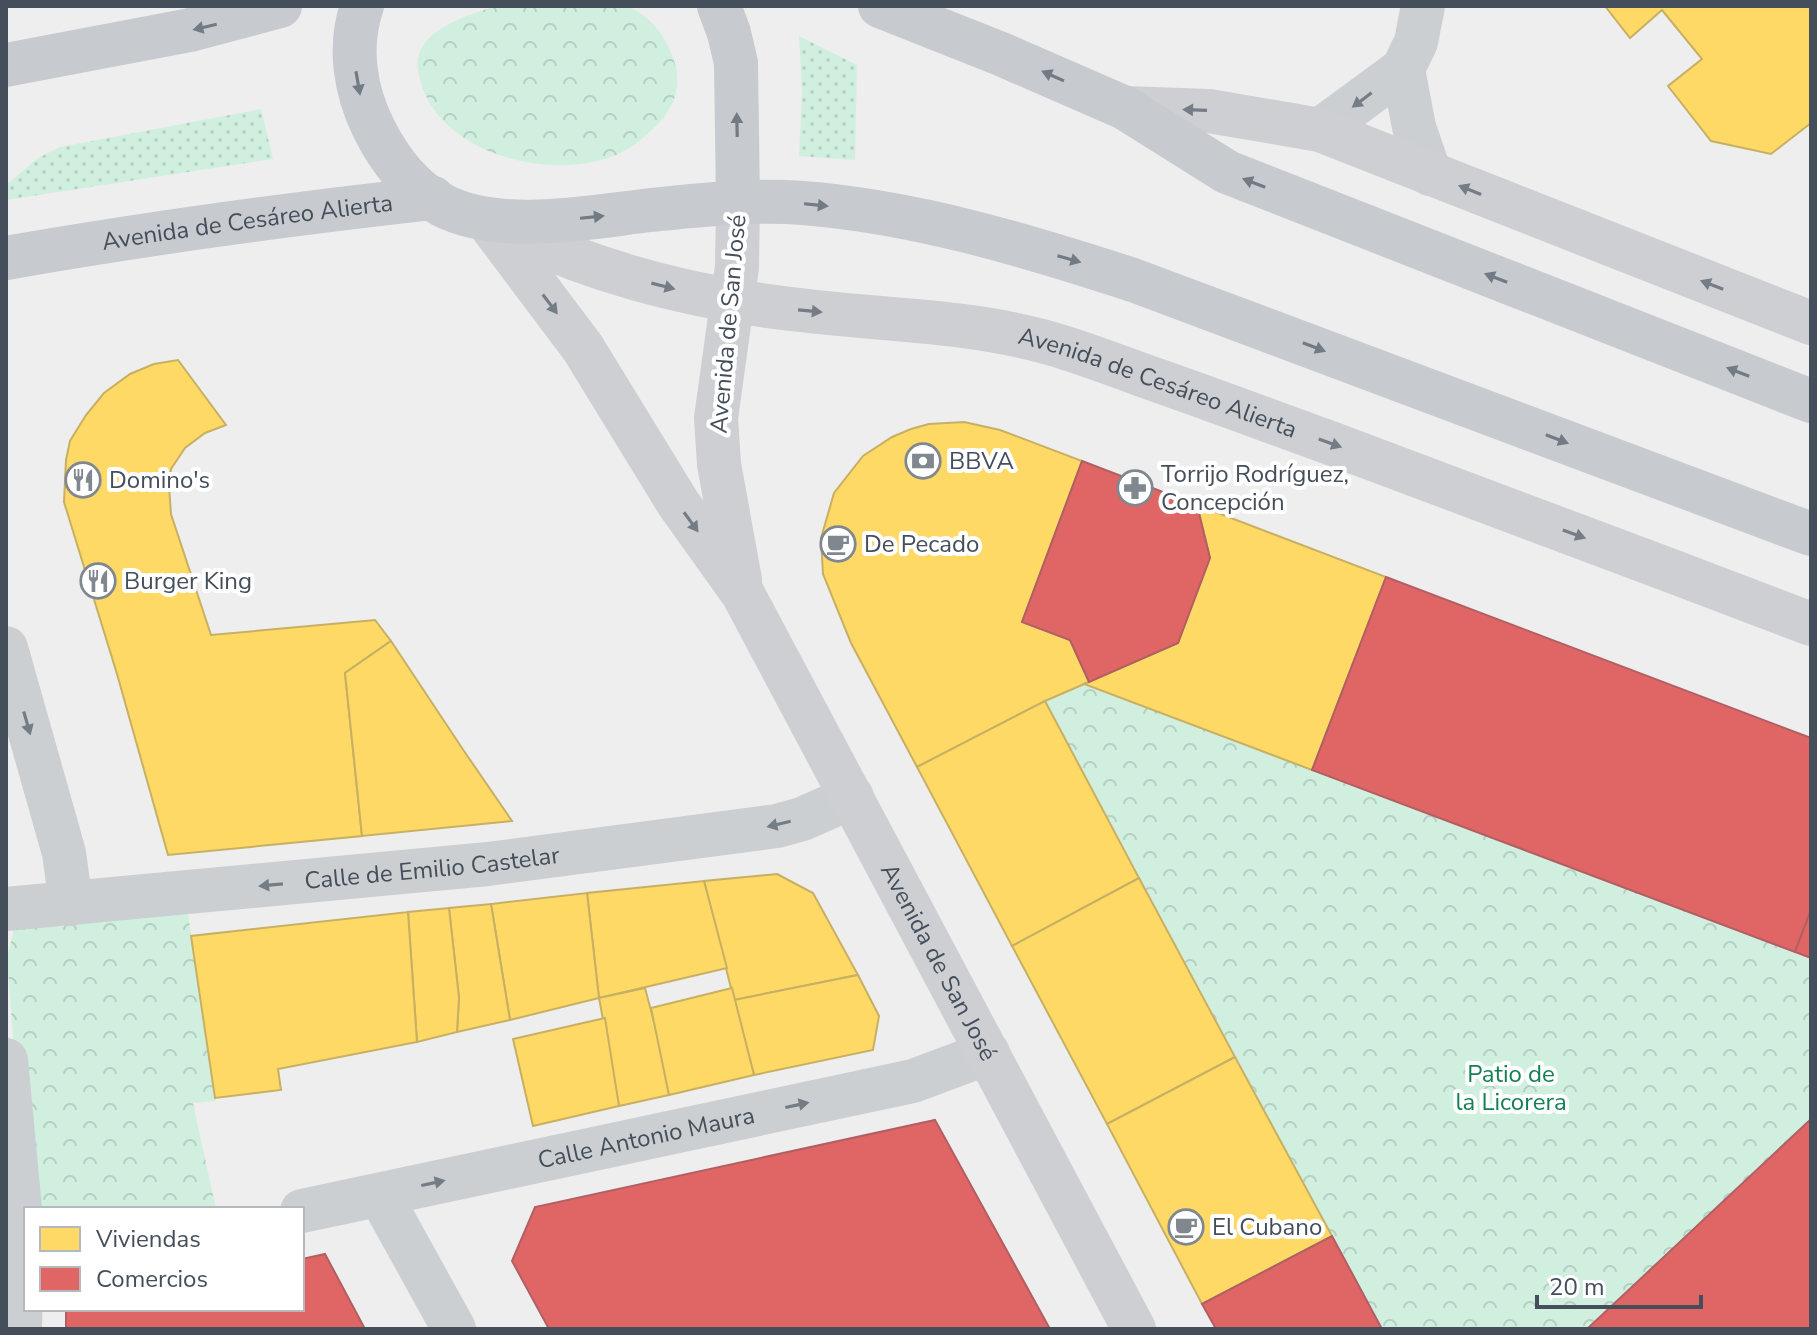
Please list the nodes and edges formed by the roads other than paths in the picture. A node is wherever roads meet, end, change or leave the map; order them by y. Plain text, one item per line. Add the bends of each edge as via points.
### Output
1 (280, 6) edge
2 (362, 6) edge
3 (719, 6) edge
4 (880, 6) edge
5 (1423, 6) edge
6 (6, 65) edge
7 (1403, 69) junction
8 (1125, 108) junction
9 (1320, 130) junction
10 (1430, 174) junction
11 (433, 198) junction
12 (738, 203) junction
13 (486, 219) junction
14 (6, 258) edge
15 (733, 302) junction
16 (1811, 323) edge
17 (1811, 401) edge
18 (1811, 534) edge
19 (743, 594) junction
20 (1811, 624) edge
21 (6, 648) edge
22 (852, 797) junction
23 (71, 904) junction
24 (6, 909) edge
25 (988, 1053) junction
26 (6, 1060) edge
27 (380, 1195) junction
28 (304, 1211) edge
29 (18, 1259) edge
30 (20, 1329) edge
31 (454, 1329) edge
32 (1134, 1329) edge

1 -> 6 main road via 190,30
2 -> 11 main road via 354,57 364,109 391,157
12 -> 3 main road, Avenida de San José via 736,63
8 -> 4 main road
5 - 7 street via 1416,42
7 -> 9 street
7 - 10 street
9 -> 8 main road via 1209,111
17 -> 8 main road via 1227,172
9 - 10 main road
16 -> 10 main road
11 - 13 main road, Avenida de Cesáreo Alierta
11 - 14 main road, Avenida de Cesáreo Alierta via 274,216
13 -> 12 main road, Avenida de Cesáreo Alierta via 584,218
12 - 15 main road, Avenida de San José
12 -> 18 main road, Avenida de Cesáreo Alierta via 864,209 1079,262
13 -> 15 main road, Avenida de Cesáreo Alierta via 568,258
13 -> 19 main road, Avenida de San José via 578,340 678,503
15 - 19 main road, Avenida de San José via 716,418 719,464
15 -> 20 main road, Avenida de Cesáreo Alierta via 921,320 1042,341
19 - 22 main road, Avenida de San José
21 -> 23 street via 64,853
22 -> 23 street, Calle de Emilio Castelar via 777,826 488,864
22 - 25 main road, Avenida de San José
23 - 24 street, Calle de Emilio Castelar
27 -> 25 street, Calle Antonio Maura via 913,1081
25 - 32 main road, Avenida de San José
26 - 29 street via 21,1215
27 - 28 street, Calle Antonio Maura
27 - 31 street
29 - 30 street

